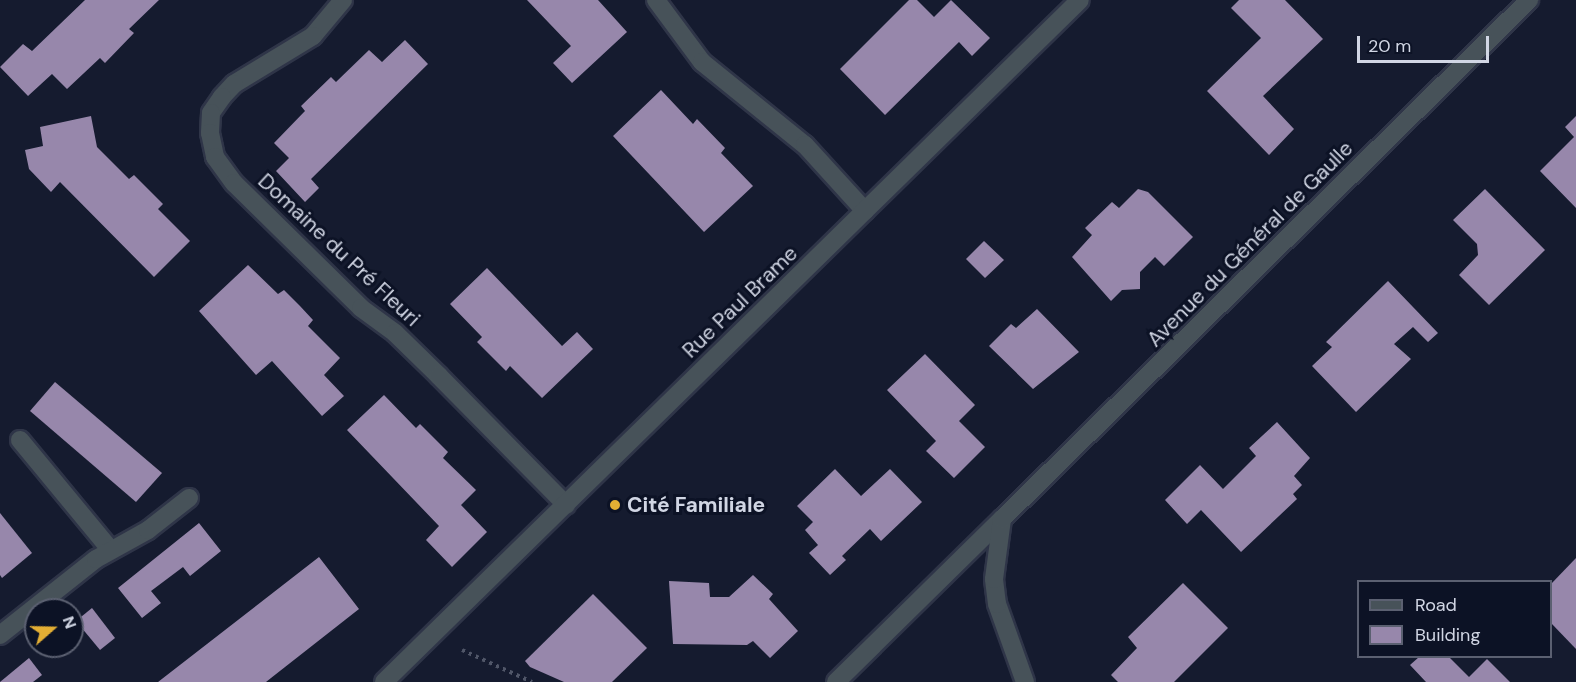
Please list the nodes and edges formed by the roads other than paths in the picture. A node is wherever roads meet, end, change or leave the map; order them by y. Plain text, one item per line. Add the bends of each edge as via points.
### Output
1 (343, 0) edge
2 (656, 0) edge
3 (1080, 0) edge
4 (1529, 0) edge
5 (865, 211) junction
6 (20, 440) dead end
7 (189, 498) dead end
8 (566, 505) junction
9 (1002, 519) junction
10 (110, 549) junction
11 (0, 635) edge
12 (384, 682) edge
13 (836, 682) edge
14 (1025, 682) edge

1 - 8 street, Domaine du Pré Fleuri via 313,36 234,84 222,97 211,113 215,157 234,183 361,308 395,333 440,376
2 - 5 street via 702,62 805,145
3 - 5 street, Rue Paul Brame
4 - 9 street, Avenue du Général de Gaulle
5 - 8 street, Rue Paul Brame
6 - 10 street
7 - 10 street via 148,530
8 - 12 street, Rue Paul Brame
9 - 13 street, Avenue du Général de Gaulle
9 - 14 street via 994,579 997,604
10 - 11 street

